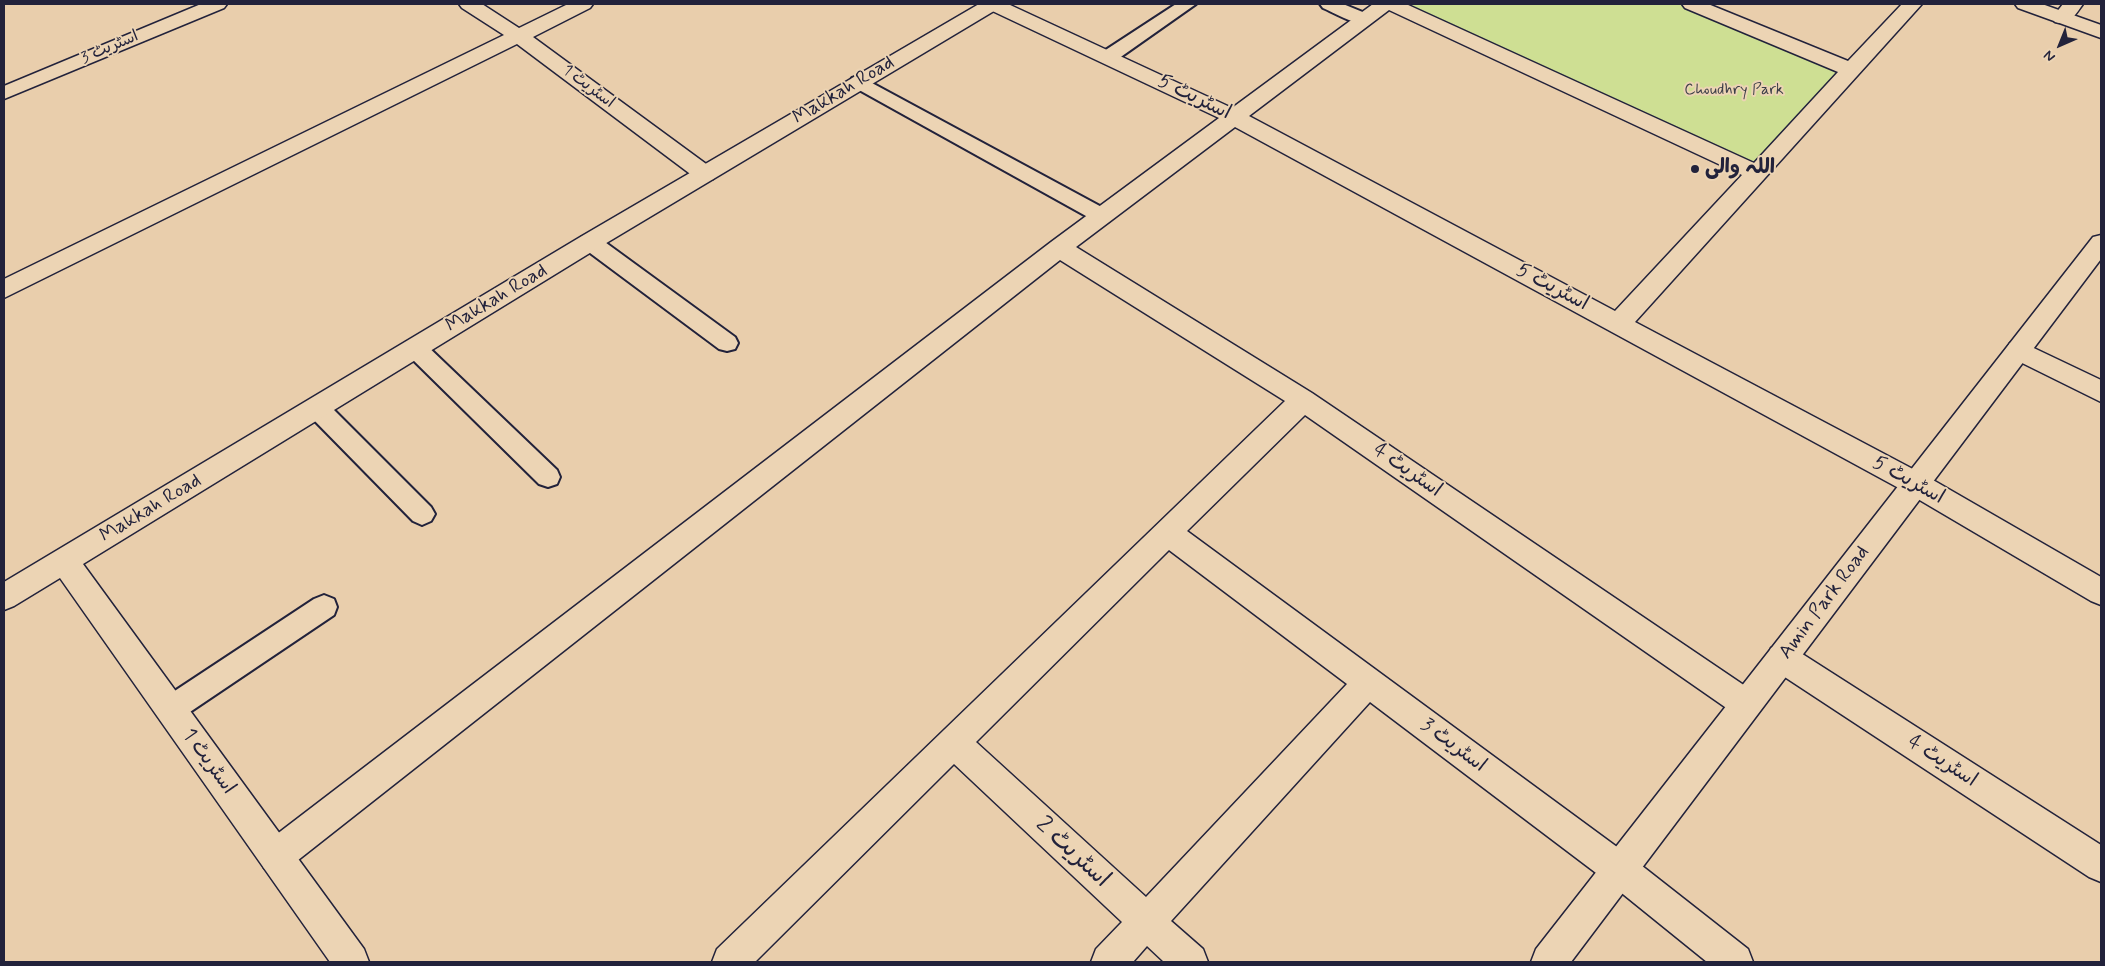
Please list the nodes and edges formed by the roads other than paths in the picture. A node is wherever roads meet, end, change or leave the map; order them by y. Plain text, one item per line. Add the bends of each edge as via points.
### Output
1 (217, 4) edge
2 (470, 4) edge
3 (584, 4) edge
4 (992, 4) edge
5 (1187, 4) edge
6 (1329, 4) edge
7 (1385, 4) edge
8 (1391, 4) edge
9 (1692, 4) edge
10 (1912, 4) edge
11 (2025, 4) edge
12 (2067, 11) edge
13 (1364, 19) junction
14 (2101, 32) edge
15 (519, 36) junction
16 (1108, 57) junction
17 (1852, 70) junction
18 (859, 82) junction
19 (4, 93) edge
20 (1234, 117) junction
21 (1757, 173) junction
22 (705, 174) junction
23 (1102, 216) junction
24 (590, 242) junction
25 (2101, 243) edge
26 (1059, 248) junction
27 (4, 288) edge
28 (1618, 324) junction
29 (727, 343) dead end
30 (415, 348) junction
31 (2019, 350) junction
32 (2101, 392) edge
33 (1304, 400) junction
34 (317, 408) junction
35 (548, 477) dead end
36 (1916, 484) junction
37 (422, 514) dead end
38 (1168, 533) junction
39 (65, 561) junction
40 (2101, 592) edge
41 (4, 597) edge
42 (324, 607) dead end
43 (1782, 658) junction
44 (1368, 683) junction
45 (1746, 704) junction
46 (171, 710) junction
47 (954, 742) junction
48 (276, 856) junction
49 (2101, 865) edge
50 (1620, 870) junction
51 (1145, 921) junction
52 (351, 962) edge
53 (730, 962) edge
54 (1109, 962) edge
55 (1190, 962) edge
56 (1549, 962) edge
57 (1735, 962) edge

1 - 19 street, اسٹریٹ 3
2 - 15 street, اسٹریٹ 1
3 - 15 street
4 - 16 street, اسٹریٹ 5
4 - 18 street, Makkah Road
5 - 16 lane
6 - 13 lane
7 - 13 street
8 - 21 street
9 - 17 street
10 - 17 street
11 - 12 street
12 - 14 street
13 - 20 street
15 - 22 street, اسٹریٹ 1
15 - 27 street
16 - 20 street, اسٹریٹ 5
17 - 21 street
18 - 22 street, Makkah Road
18 - 23 lane
20 - 23 street
20 - 28 street, اسٹریٹ 5
21 - 28 street
22 - 24 street, Makkah Road
23 - 26 street
24 - 29 lane
24 - 30 street, Makkah Road
25 - 31 street, Amin Park Road
26 - 33 street, اسٹریٹ 4
26 - 48 street
28 - 36 street, اسٹریٹ 5
30 - 34 street, Makkah Road
30 - 35 lane
31 - 32 street
31 - 36 street, Amin Park Road
33 - 38 street
33 - 45 street, اسٹریٹ 4
34 - 37 lane
34 - 39 street, Makkah Road
36 - 40 street, اسٹریٹ 5
36 - 43 street, Amin Park Road
38 - 44 street, اسٹریٹ 3
38 - 47 street
39 - 41 street, Makkah Road
39 - 46 street, اسٹریٹ 1
42 - 46 lane
43 - 45 street, Amin Park Road
43 - 49 street, اسٹریٹ 4
44 - 50 street, اسٹریٹ 3
44 - 51 street
45 - 50 street, Amin Park Road
46 - 48 street, اسٹریٹ 1
47 - 51 street, اسٹریٹ 2
47 - 53 street
48 - 52 street, اسٹریٹ 1
50 - 56 street, Amin Park Road
50 - 57 street, اسٹریٹ 3
51 - 54 street
51 - 55 street, اسٹریٹ 2

